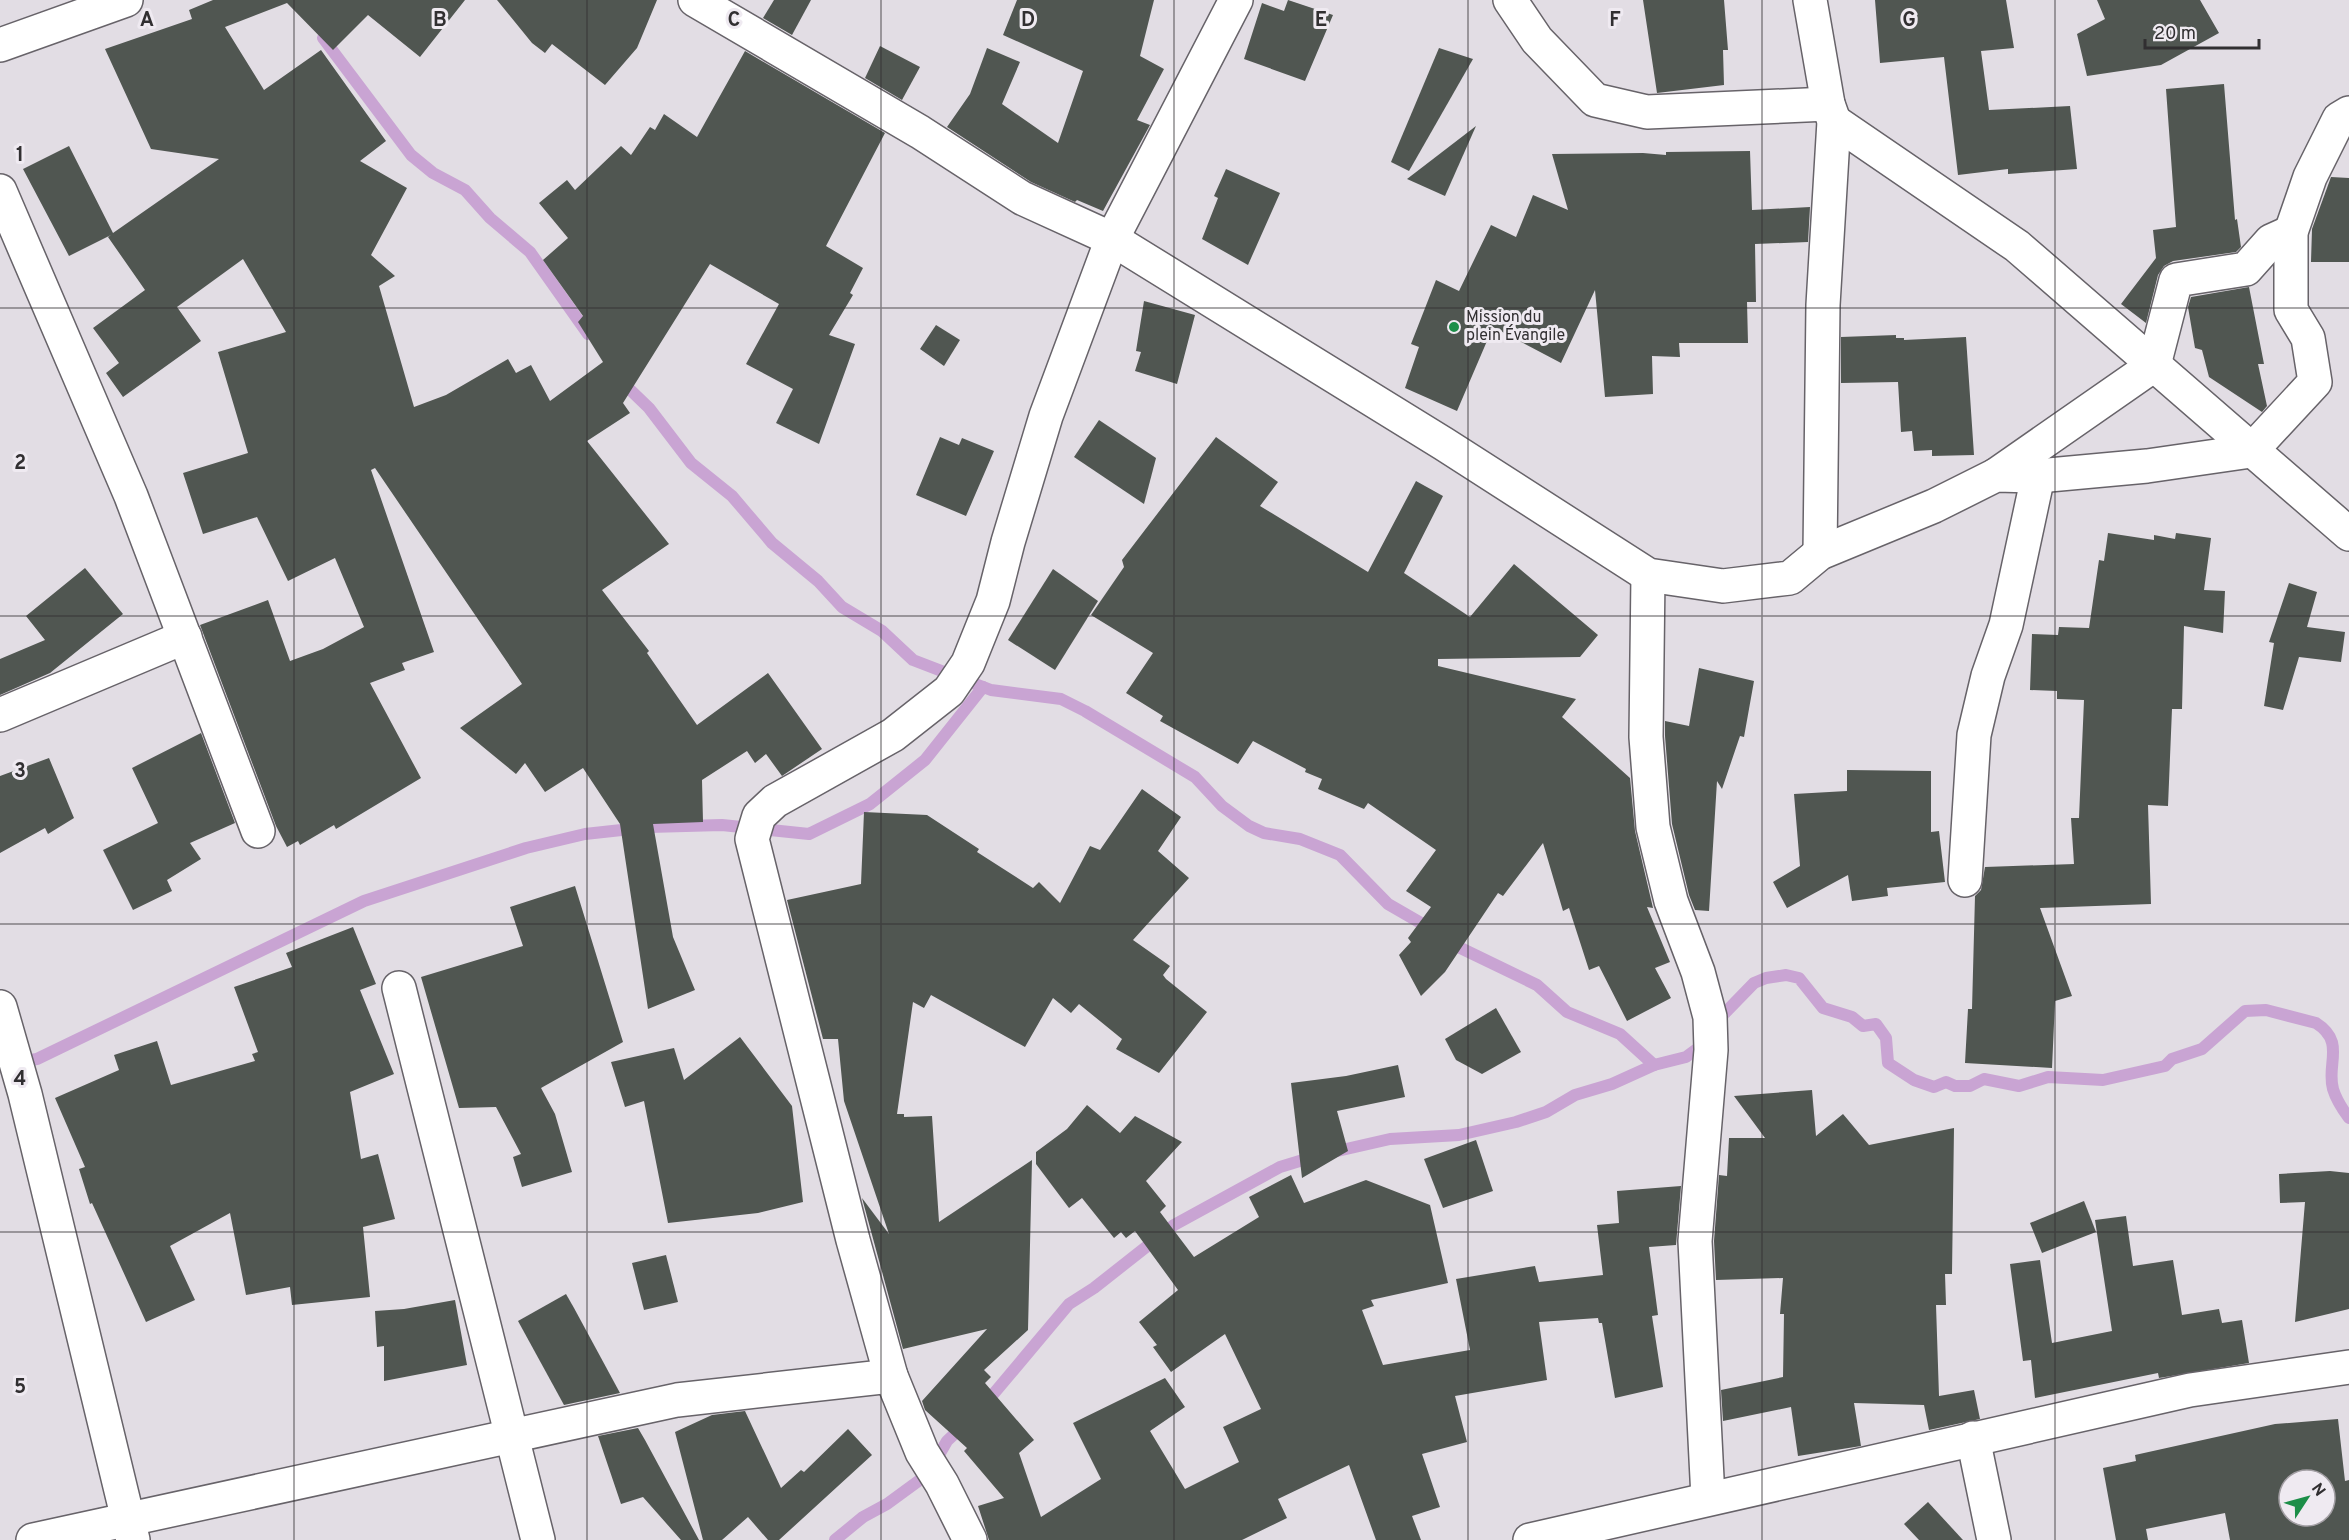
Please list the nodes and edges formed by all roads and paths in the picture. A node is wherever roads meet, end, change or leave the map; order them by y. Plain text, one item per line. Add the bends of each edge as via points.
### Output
1 (126, 0) edge
2 (695, 0) edge
3 (1236, 0) edge
4 (1510, 0) edge
5 (1810, 0) edge
6 (0, 45) edge
7 (1831, 112) junction
8 (2349, 113) edge
9 (0, 191) edge
10 (2292, 232) junction
11 (1112, 239) junction
12 (2154, 365) junction
13 (2251, 451) junction
14 (1996, 475) junction
15 (2038, 476) junction
16 (2349, 534) edge
17 (1820, 553) junction
18 (1648, 575) junction
19 (185, 637) junction
20 (0, 715) edge
21 (258, 831) dead end
22 (1965, 880) dead end
23 (399, 988) dead end
24 (1, 1010) edge
25 (2349, 1367) edge
26 (891, 1376) junction
27 (513, 1436) junction
28 (1973, 1438) junction
29 (1708, 1498) junction
30 (130, 1530) edge
31 (33, 1540) edge
32 (538, 1540) edge
33 (970, 1540) edge
34 (1530, 1540) edge
35 (1994, 1540) edge

1 - 6 street
2 - 11 street via 920,132 1022,198
3 - 11 street
4 - 7 street via 1537,40 1595,100 1647,112
5 - 7 street
7 - 12 street via 2017,246
7 - 17 street via 1823,305
8 - 10 street via 2339,119 2310,177
9 - 19 street via 130,496
10 - 12 street via 2271,241 2246,269 2176,280
10 - 13 street via 2290,310 2308,338 2315,382
11 - 18 street
11 - 26 street via 1046,416 993,601 968,663 949,691 893,735 784,796 755,827 850,1228
12 - 13 street
12 - 14 street
13 - 15 street
13 - 16 street
14 - 15 street
14 - 17 street via 1934,506
15 - 22 street via 2006,625 1988,676 1974,735
17 - 18 street via 1790,578 1723,586
18 - 29 street via 1646,737 1653,827 1671,901 1710,1017 1712,1050 1695,1241
19 - 20 street
19 - 21 street
23 - 27 street
24 - 30 street via 25,1094
25 - 28 street via 2190,1390
26 - 27 street via 677,1400
26 - 33 street via 922,1452
27 - 30 street
27 - 32 street
28 - 29 street
28 - 35 street
29 - 34 street
30 - 31 street

